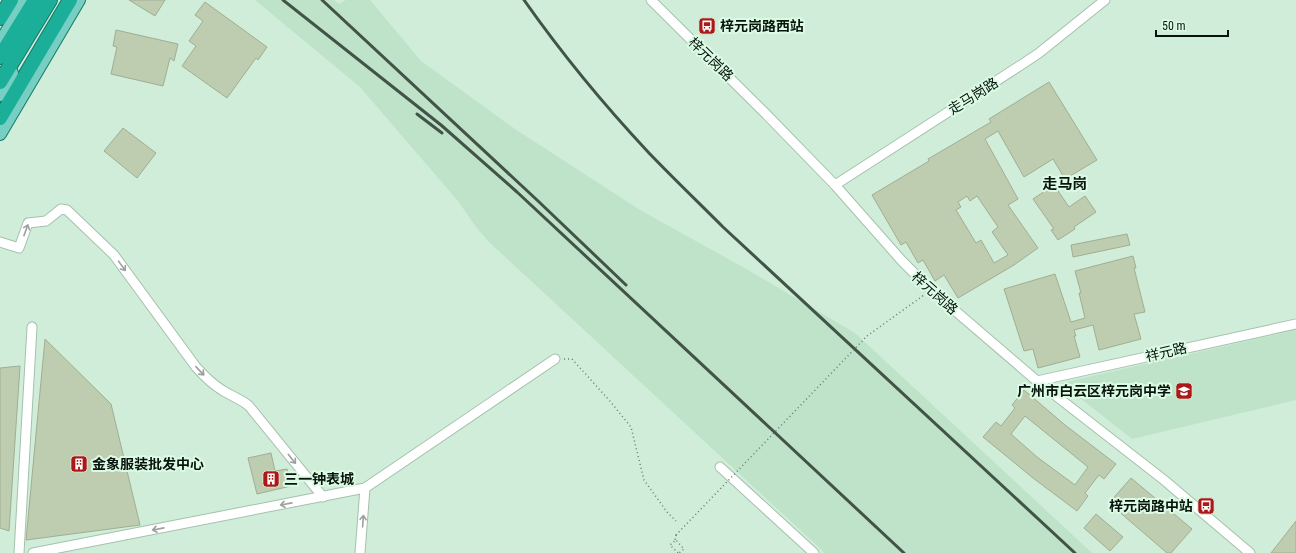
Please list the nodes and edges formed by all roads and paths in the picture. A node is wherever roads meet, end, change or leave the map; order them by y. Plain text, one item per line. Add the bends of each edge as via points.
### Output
1 (11, 0) edge
2 (25, 0) edge
3 (35, 0) edge
4 (50, 0) edge
5 (55, 0) edge
6 (70, 0) edge
7 (79, 0) edge
8 (651, 0) edge
9 (1105, 0) edge
10 (0, 18) edge
11 (0, 43) edge
12 (0, 57) edge
13 (0, 82) edge
14 (0, 95) edge
15 (0, 118) edge
16 (0, 134) edge
17 (835, 185) junction
18 (0, 242) edge
19 (931, 290) junction
20 (1296, 324) edge
21 (32, 327) dead end
22 (554, 358) joint
23 (1037, 381) junction
24 (720, 468) dead end
25 (365, 488) junction
26 (323, 496) junction
27 (676, 521) dead end
28 (70, 549) edge
29 (19, 553) edge
30 (33, 553) edge
31 (360, 553) edge
32 (679, 553) edge
33 (814, 553) edge
34 (1250, 553) edge

1 - 10 highway
2 - 11 main road
3 - 12 highway
4 - 13 highway
5 - 14 main road
6 - 15 highway
7 - 16 main road
8 - 17 street, 梓元岗路
9 - 17 street, 走马岗路 via 1027,61
17 - 19 street, 梓元岗路
18 -> 26 street via 19,248 28,223 46,221 61,209 67,210 114,255 196,367 211,382 249,406
19 - 23 street, 梓元岗路
19 - 32 path, bridge via 867,336 676,535 675,539 684,549
20 - 23 street, 祥元路
21 - 29 street
22 - 25 street
22 - 27 path via 572,359 631,427 644,480
23 - 34 street, 梓元岗路 via 1164,480
24 - 33 street
25 - 26 street
31 -> 25 street
26 -> 28 street
28 - 30 street
32 - 32 path via 670,545 676,540 684,549

